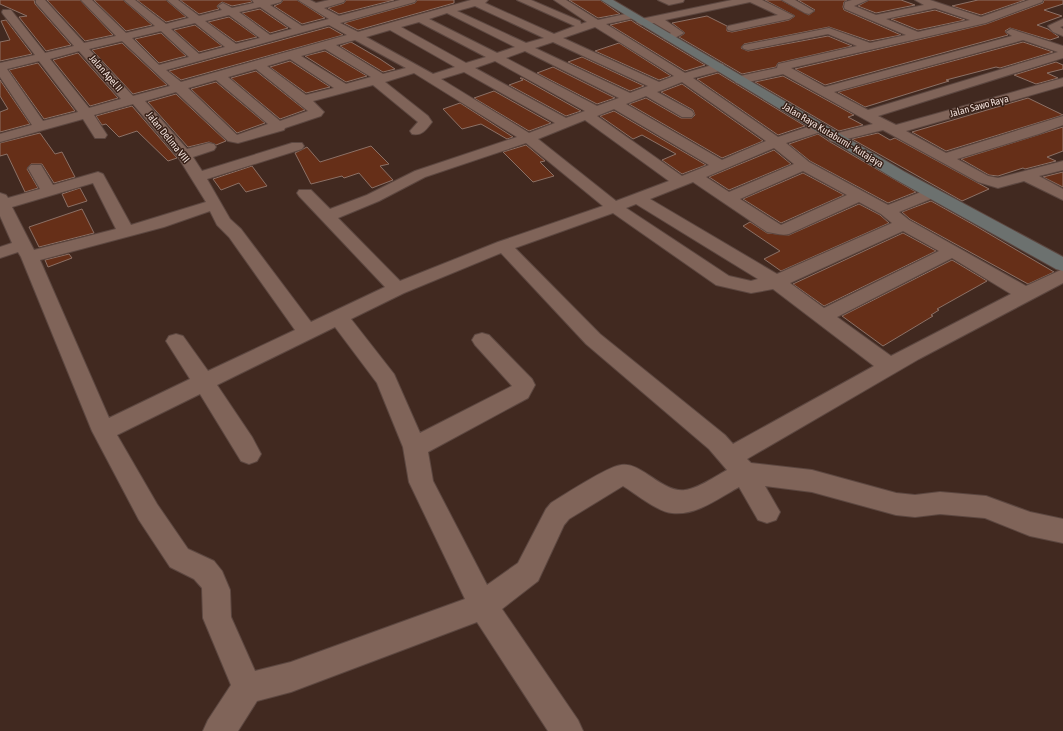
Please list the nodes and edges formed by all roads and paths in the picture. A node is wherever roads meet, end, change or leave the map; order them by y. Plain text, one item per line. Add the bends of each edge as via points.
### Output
1 (42, 0) edge
2 (86, 0) edge
3 (129, 0) edge
4 (172, 0) edge
5 (215, 0) edge
6 (277, 0) edge
7 (303, 0) edge
8 (340, 0) edge
9 (411, 0) edge
10 (522, 0) edge
11 (559, 0) edge
12 (606, 0) edge
13 (664, 0) edge
14 (679, 0) edge
15 (747, 0) edge
16 (754, 0) edge
17 (787, 0) edge
18 (863, 0) edge
19 (920, 0) edge
20 (1038, 0) edge
21 (479, 1) edge
22 (259, 2) edge
23 (27, 5) dead end
24 (936, 6) junction
25 (314, 7) junction
26 (448, 10) junction
27 (230, 11) junction
28 (808, 11) dead end
29 (8, 12) edge
30 (420, 18) junction
31 (876, 18) junction
32 (196, 19) junction
33 (642, 19) junction
34 (981, 20) junction
35 (334, 21) junction
36 (597, 22) junction
37 (1063, 22) edge
38 (391, 26) junction
39 (584, 26) junction
40 (163, 27) junction
41 (732, 28) dead end
42 (300, 30) junction
43 (1063, 33) edge
44 (124, 36) junction
45 (355, 36) junction
46 (918, 36) junction
47 (1024, 36) junction
48 (269, 38) junction
49 (554, 38) junction
50 (893, 41) junction
51 (326, 44) junction
52 (82, 46) junction
53 (525, 47) junction
54 (869, 47) junction
55 (234, 48) junction
56 (1063, 50) edge
57 (291, 54) junction
58 (1063, 54) edge
59 (43, 57) junction
60 (496, 57) junction
61 (197, 58) junction
62 (937, 60) junction
63 (775, 63) junction
64 (257, 64) junction
65 (0, 67) edge
66 (464, 67) junction
67 (951, 67) dead end
68 (157, 69) junction
69 (416, 69) junction
70 (730, 73) junction
71 (965, 73) dead end
72 (218, 75) junction
73 (683, 77) junction
74 (430, 79) junction
75 (378, 80) junction
76 (978, 80) junction
77 (1063, 82) edge
78 (179, 86) junction
79 (345, 89) junction
80 (652, 89) junction
81 (824, 91) junction
82 (1014, 97) junction
83 (630, 98) junction
84 (133, 100) junction
85 (304, 100) junction
86 (616, 104) junction
87 (86, 113) junction
88 (592, 114) junction
89 (687, 114) dead end
90 (1063, 120) edge
91 (880, 122) junction
92 (565, 123) junction
93 (40, 127) junction
94 (279, 127) junction
95 (418, 131) dead end
96 (826, 132) junction
97 (100, 135) dead end
98 (0, 138) edge
99 (528, 138) junction
100 (776, 142) junction
101 (297, 146) dead end
102 (209, 147) dead end
103 (184, 155) junction
104 (944, 158) junction
105 (804, 165) junction
106 (1063, 165) edge
107 (721, 166) junction
108 (36, 168) dead end
109 (1027, 176) junction
110 (199, 177) junction
111 (687, 178) junction
112 (49, 191) junction
113 (305, 193) dead end
114 (932, 193) junction
115 (1063, 195) edge
116 (859, 196) junction
117 (637, 198) junction
118 (728, 198) junction
119 (214, 204) junction
120 (614, 207) junction
121 (887, 211) junction
122 (3, 212) edge
123 (328, 216) junction
124 (903, 224) junction
125 (126, 231) junction
126 (504, 246) junction
127 (26, 251) junction
128 (953, 251) junction
129 (0, 253) edge
130 (1063, 265) edge
131 (1063, 275) edge
132 (776, 282) junction
133 (397, 289) junction
134 (1025, 294) junction
135 (824, 316) junction
136 (339, 318) junction
137 (308, 333) junction
138 (482, 340) dead end
139 (176, 341) dead end
140 (889, 366) junction
141 (205, 382) junction
142 (103, 431) junction
143 (416, 447) junction
144 (249, 454) dead end
145 (737, 465) junction
146 (767, 512) dead end
147 (1063, 531) edge
148 (483, 606) junction
149 (247, 688) junction
150 (219, 731) edge
151 (567, 731) edge

1 - 23 street
1 - 52 street, Jalan Apel II
2 - 44 street
3 - 40 street
4 - 32 street
5 - 27 street
6 - 22 street
7 - 25 street
8 - 25 street
9 - 35 street
10 - 39 street
11 - 36 street
12 - 33 street, Jalan Raya Kutabumi - Kutajaya
13 - 14 street
15 - 33 street
16 - 41 street via 789,16
17 - 28 street
18 - 31 street via 852,2 849,4 850,7
19 - 24 street
20 - 34 street
21 - 26 street
21 - 49 street
22 - 27 street
22 - 42 street
24 - 31 street
24 - 34 street
25 - 35 street
26 - 30 street
26 - 53 street
27 - 32 street
27 - 48 street
29 - 59 street
30 - 38 street
30 - 60 street
31 - 46 street
32 - 40 street
32 - 55 street
33 - 36 street
33 - 70 street, Jalan Raya Kutabumi - Kutajaya via 669,38
34 - 46 street
34 - 47 street
35 - 42 street
35 - 45 street
36 - 39 street
36 - 73 street
37 - 43 street via 1053,26
38 - 45 street
38 - 66 street
39 - 49 street
40 - 44 street
40 - 61 street
42 - 48 street
44 - 52 street
44 - 68 street
45 - 51 street
45 - 69 street
46 - 50 street
47 - 56 street
47 - 62 street
48 - 55 street
49 - 53 street
49 - 80 street
50 - 54 street
50 - 62 street
51 - 57 street
51 - 75 street
52 - 59 street
52 - 84 street, Jalan Apel II
53 - 60 street
53 - 83 street
54 - 63 street
54 - 63 street via 826,31 748,47
55 - 61 street
57 - 64 street
57 - 79 street
58 - 76 street
59 - 65 street
59 - 87 street
60 - 66 street
60 - 88 street
61 - 68 street
62 - 67 street
62 - 81 street
63 - 70 street
63 - 81 street
64 - 72 street
64 - 85 street
65 - 93 street
66 - 74 street
66 - 92 street
68 - 78 street
69 - 74 street
69 - 75 street
70 - 73 street
70 - 96 street, Jalan Raya Kutabumi - Kutajaya
71 - 76 street
72 - 78 street
72 - 94 street
73 - 80 street
73 - 100 street
74 - 99 street
75 - 79 street
75 - 95 street via 423,119 425,122
76 - 82 street
76 - 91 street
77 - 82 street, Jalan Sawo Raya
78 - 84 street
78 - 94 street via 233,138 238,139
79 - 85 street
80 - 83 street
80 - 89 street
81 - 91 street
82 - 91 street, Jalan Sawo Raya
83 - 86 street
84 - 87 street
84 - 103 street, Jalan Delima VIII
85 - 94 street via 317,112 316,114
86 - 88 street
86 - 107 street
87 - 93 street
87 - 97 street
88 - 92 street
88 - 111 street
90 - 104 street
91 - 96 street
91 - 104 street
92 - 99 street
93 - 98 street
96 - 100 street
96 - 114 street, Jalan Raya Kutabumi - Kutajaya
99 - 120 street
99 - 123 street via 420,174 373,198
100 - 105 street
100 - 107 street
101 - 110 street
102 - 103 street
103 - 110 street, Jalan Delima VIII
104 - 109 street via 983,179 998,183
105 - 116 street
105 - 118 street
106 - 109 street
107 - 111 street
108 - 112 street
109 - 115 street
110 - 119 street, Jalan Delima VIII
111 - 117 street
111 - 118 street
112 - 122 street
112 - 125 street via 98,177
113 - 123 street
114 - 121 street
114 - 130 street, Jalan Raya Kutabumi - Kutajaya
116 - 118 street via 783,230 773,228
116 - 121 street
117 - 120 street
117 - 132 street
119 - 125 street
119 - 137 street, Jalan Delima VIII via 223,221 235,233
120 - 126 street
120 - 132 street via 723,281 751,287
121 - 124 street
122 - 127 street
123 - 133 street
124 - 128 street
124 - 132 street
125 - 127 street
126 - 133 street
126 - 145 street via 593,338 717,442
127 - 129 street
127 - 142 street
128 - 134 street
128 - 135 street
131 - 134 street
132 - 135 street
133 - 136 street
134 - 140 street
135 - 140 street
136 - 137 street
136 - 143 street via 386,380
137 - 141 street
138 - 143 street via 524,385 523,389
139 - 141 street
140 - 145 street
141 - 142 street
141 - 144 street
142 - 149 street via 148,512 179,558 204,570 212,580 216,590 216,618
143 - 148 street via 421,482
145 - 146 street
145 - 147 street via 812,481 902,505 940,503 986,507 1030,524
145 - 148 street via 690,501 671,502 626,475 616,476 560,511 528,572
148 - 149 street via 290,677
148 - 151 street
149 - 150 street

